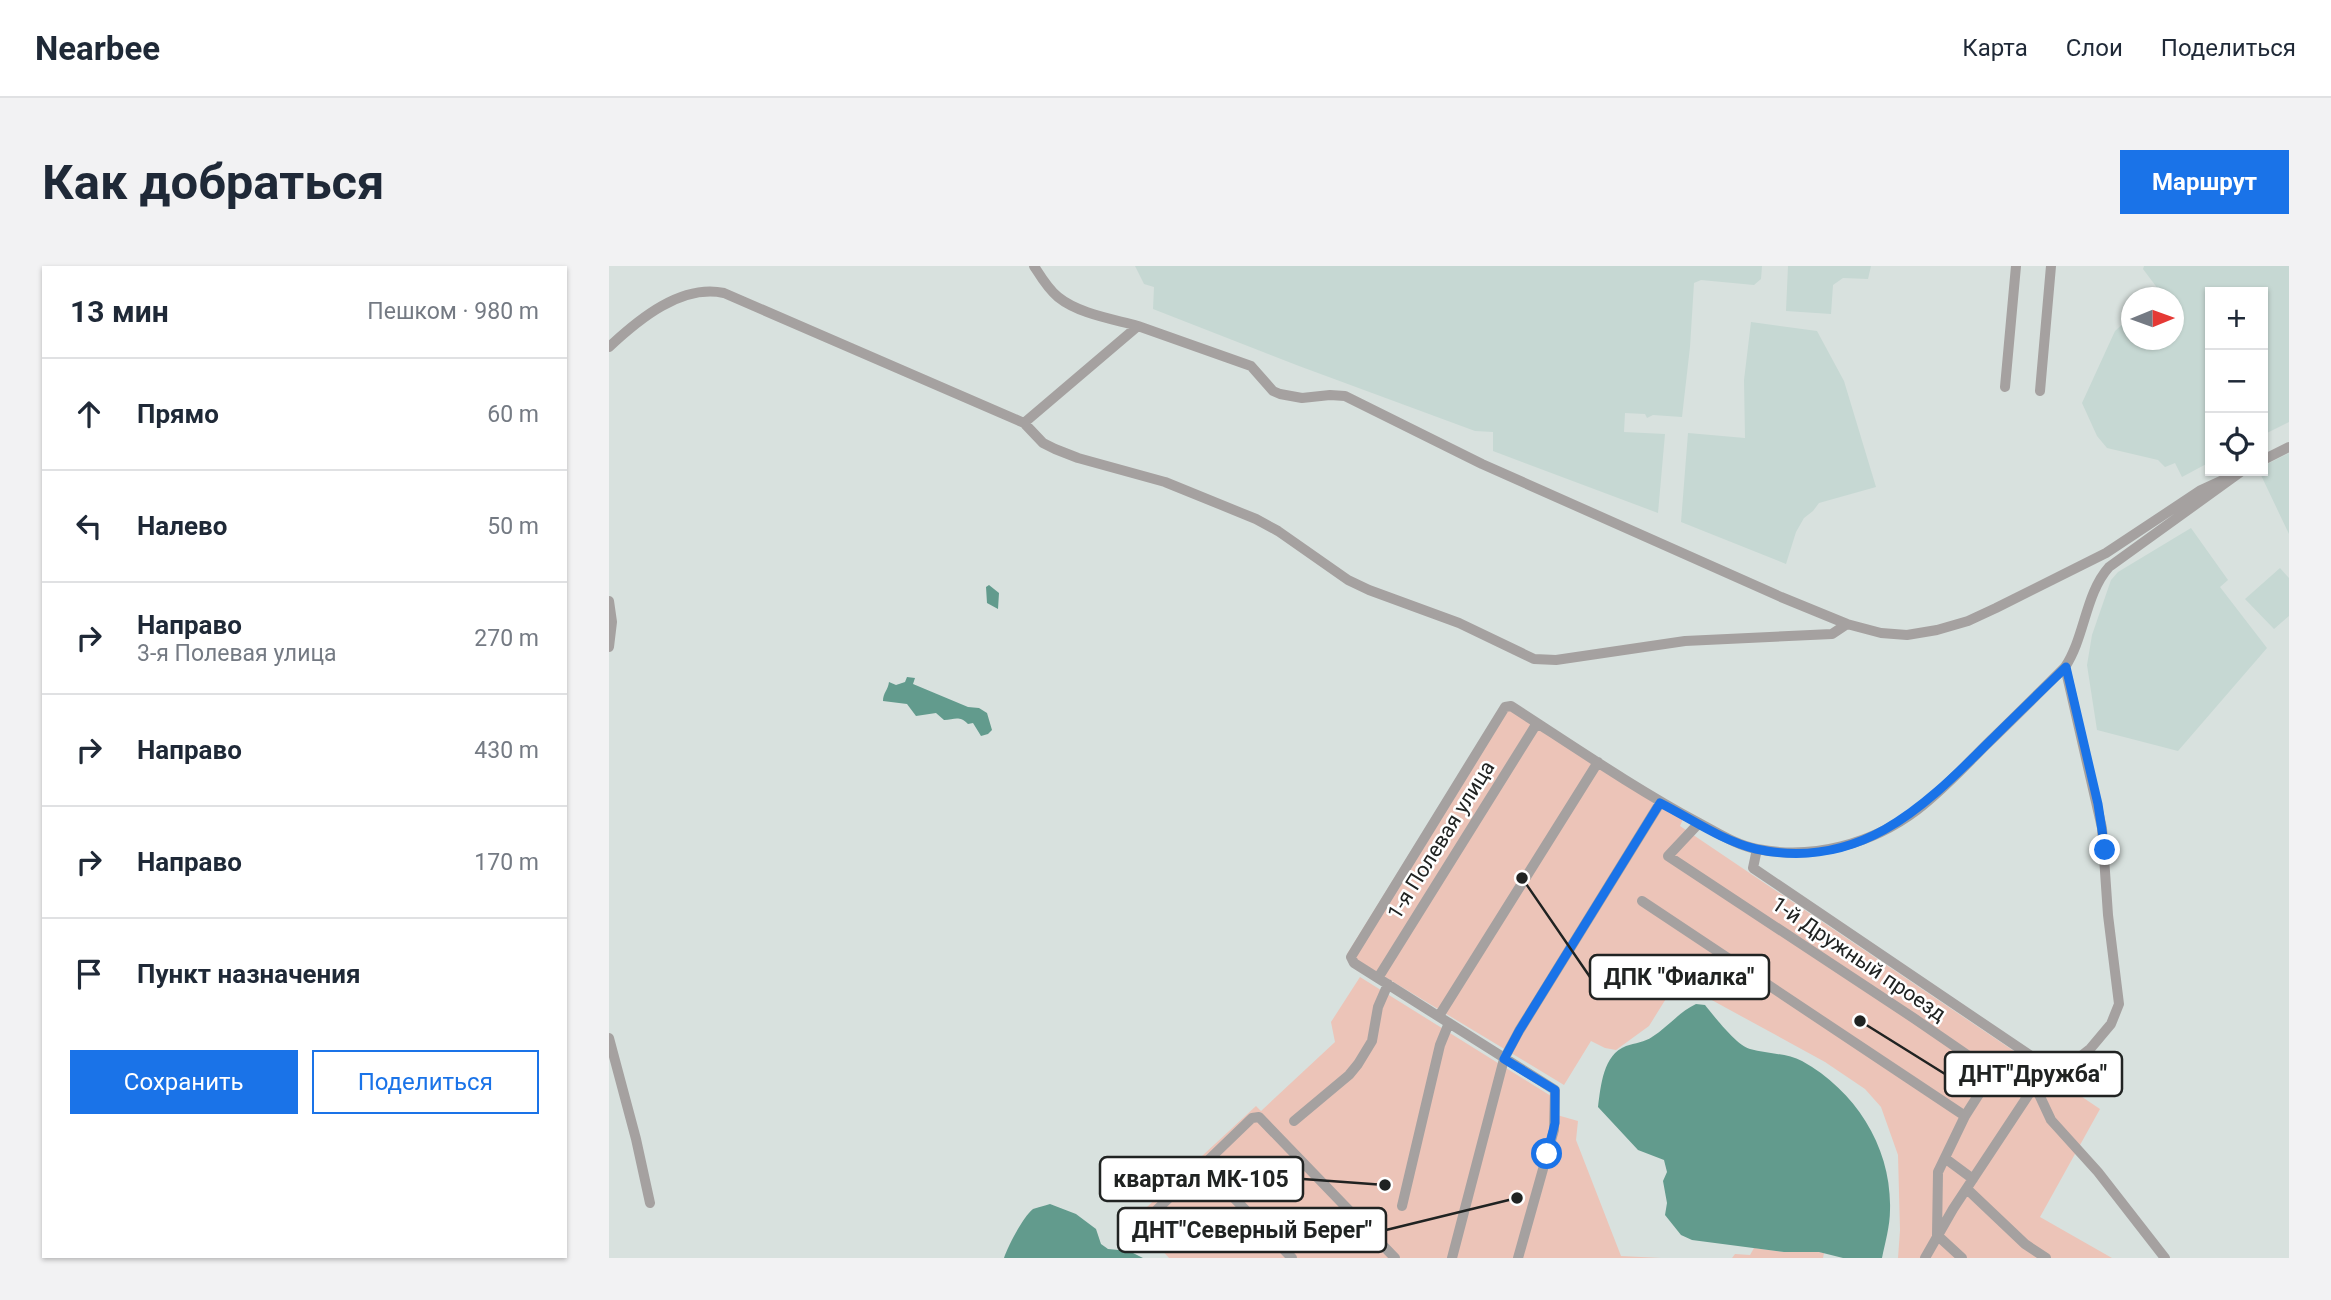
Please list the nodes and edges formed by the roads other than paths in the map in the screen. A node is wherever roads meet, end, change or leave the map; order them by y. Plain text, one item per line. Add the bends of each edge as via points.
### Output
1 (1034, 266) edge
2 (2016, 266) edge
3 (2052, 266) edge
4 (1138, 326) junction
5 (609, 347) edge
6 (2005, 387) dead end
7 (2040, 391) dead end
8 (1024, 423) junction
9 (2289, 447) edge
10 (2268, 458) edge
11 (2231, 476) edge
12 (2235, 476) edge
13 (609, 601) edge
14 (1847, 624) junction
15 (609, 647) edge
16 (2066, 667) junction
17 (1537, 723) junction
18 (1598, 762) junction
19 (1660, 803) junction
20 (1699, 822) junction
21 (1757, 849) junction
22 (1642, 901) dead end
23 (1378, 978) junction
24 (1388, 984) junction
25 (1439, 1016) junction
26 (1450, 1023) junction
27 (609, 1038) edge
28 (1504, 1059) junction
29 (1993, 1072) junction
30 (2046, 1078) junction
31 (2035, 1086) junction
32 (2027, 1096) junction
33 (1965, 1116) junction
34 (1294, 1121) dead end
35 (1946, 1159) junction
36 (1203, 1166) junction
37 (1970, 1184) junction
38 (650, 1203) dead end
39 (1402, 1206) dead end
40 (1142, 1224) dead end
41 (1937, 1235) junction
42 (1292, 1258) edge
43 (1395, 1258) edge
44 (1452, 1258) edge
45 (1518, 1258) edge
46 (1925, 1258) edge
47 (1962, 1258) edge
48 (2046, 1258) edge
49 (2165, 1258) edge

1 - 4 street via 1060,299
2 - 6 street
3 - 7 street
4 - 8 street
4 - 14 street via 1251,366 1280,394 1345,396 1482,464
5 - 8 street via 657,309 689,293 711,290
8 - 14 street via 1055,449 1165,482 1256,519 1348,580 1459,623 1534,659 1685,642 1832,634
9 - 10 street
11 - 14 street via 2201,490 2106,553 1968,621 1907,635
12 - 16 street via 2109,567 2099,581
13 - 15 street
16 - 21 street via 1942,788 1893,826 1832,849
16 - 30 street via 2102,828 2119,1004 2117,1015 2090,1049
17 - 18 street
17 - 23 street, 1-я Полевая улица
17 - 23 street via 1508,705 1352,953 1355,963
18 - 19 street
18 - 25 street
19 - 20 street
19 - 28 street
20 - 21 street
20 - 29 street, 1-й Дружный проезд via 1668,856
21 - 30 street via 1753,868 2031,1056
22 - 33 street
23 - 24 street
24 - 25 street
24 - 34 street via 1372,1041 1358,1064
25 - 26 street
26 - 28 street
26 - 39 street via 1440,1045
27 - 38 street
28 - 44 street
28 - 45 street via 1555,1090 1554,1130
29 - 32 street, 1-й Дружный проезд
29 - 33 street
30 - 31 street
31 - 32 street
31 - 49 street via 2050,1120 2098,1172
32 - 37 street
33 - 35 street
35 - 37 street
35 - 41 street via 1937,1176
36 - 40 street
36 - 42 street
36 - 43 street via 1252,1118 1262,1118
37 - 41 street
37 - 48 street via 2025,1244
41 - 46 street
41 - 47 street

